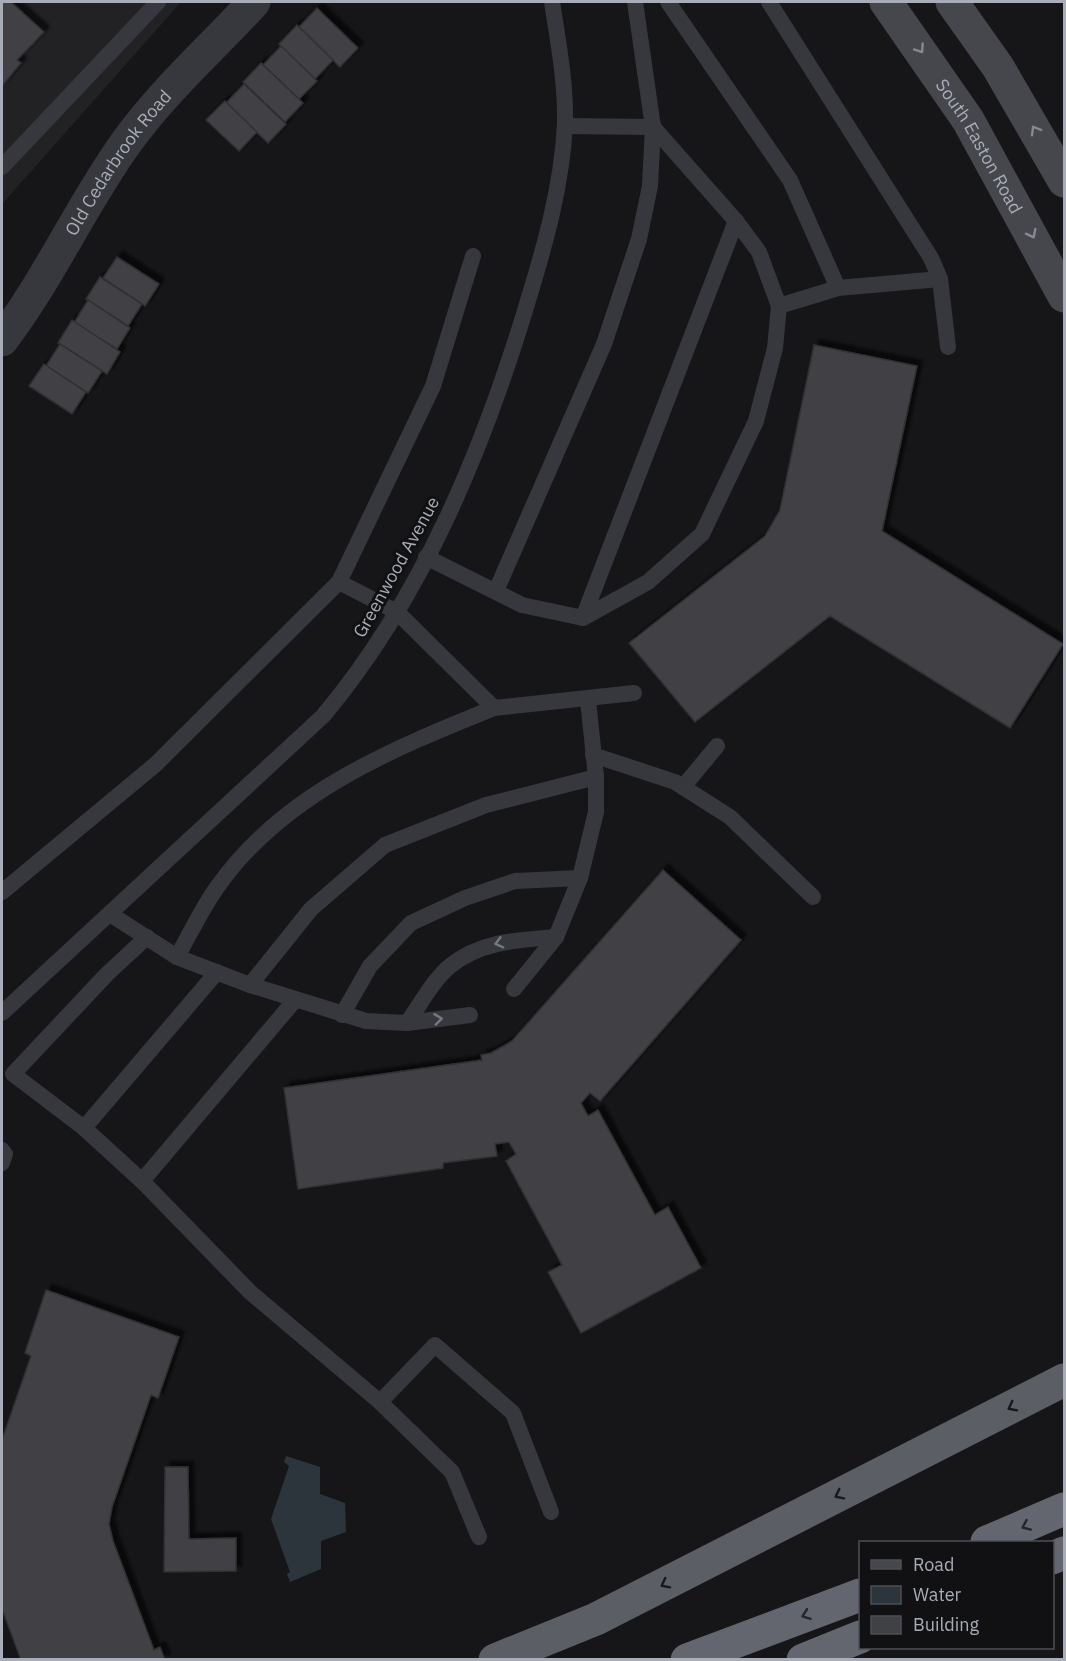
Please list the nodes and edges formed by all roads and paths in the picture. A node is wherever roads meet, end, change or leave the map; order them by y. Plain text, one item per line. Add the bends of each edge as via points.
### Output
1 (158, 2) edge
2 (254, 2) edge
3 (552, 2) edge
4 (635, 2) edge
5 (668, 2) edge
6 (769, 2) edge
7 (886, 2) edge
8 (952, 2) edge
9 (565, 126) junction
10 (653, 126) junction
11 (2, 167) edge
12 (1065, 181) edge
13 (736, 221) junction
14 (473, 256) dead end
15 (940, 279) junction
16 (838, 288) junction
17 (1065, 296) edge
18 (779, 306) junction
19 (2, 340) edge
20 (948, 347) dead end
21 (426, 557) junction
22 (339, 582) junction
23 (496, 591) junction
24 (397, 612) junction
25 (583, 618) junction
26 (634, 693) dead end
27 (588, 700) junction
28 (494, 708) junction
29 (717, 746) dead end
30 (593, 755) junction
31 (596, 777) junction
32 (682, 787) junction
33 (580, 879) junction
34 (2, 892) edge
35 (813, 897) dead end
36 (110, 914) junction
37 (147, 937) junction
38 (556, 937) junction
39 (177, 957) junction
40 (217, 972) junction
41 (250, 985) junction
42 (514, 989) dead end
43 (295, 1000) junction
44 (2, 1013) edge
45 (342, 1015) junction
46 (470, 1015) dead end
47 (407, 1023) junction
48 (7, 1069) edge
49 (84, 1128) junction
50 (2, 1150) edge
51 (2, 1163) edge
52 (142, 1181) junction
53 (1065, 1380) edge
54 (380, 1402) junction
55 (1065, 1509) edge
56 (551, 1512) dead end
57 (479, 1537) dead end
58 (989, 1541) edge
59 (859, 1596) edge
60 (859, 1638) edge
61 (495, 1659) edge
62 (687, 1659) edge
63 (803, 1659) edge

1 - 11 lane
2 - 19 street, Old Cedarbrook Road via 177,81 128,140
3 - 9 lane, Greenwood Avenue
4 - 10 lane
5 - 16 lane via 790,180
6 - 15 lane via 932,258
7 -> 17 main road, South Easton Road via 968,120
12 -> 8 main road via 998,67
9 - 10 lane
9 - 21 lane, Greenwood Avenue via 553,218 503,384 445,523
10 - 13 lane
10 - 23 lane via 650,186 639,239 604,344
13 - 18 lane via 759,252
13 - 25 lane
14 - 22 lane via 433,386
15 - 16 lane
15 - 20 lane
16 - 18 lane
18 - 25 lane via 775,348 756,421 702,534 648,582
21 - 23 lane
21 - 24 lane, Greenwood Avenue
22 - 24 lane
22 - 34 lane via 156,764
23 - 25 lane via 522,605
24 - 28 lane
24 - 36 lane, Greenwood Avenue via 357,676 323,716
26 - 27 lane
27 - 28 lane
27 - 30 lane
28 - 39 lane via 410,742 326,786 266,831 218,886
29 - 32 lane
30 - 31 lane
30 - 32 lane
31 - 33 lane via 596,812
31 - 41 lane via 486,805 385,845 311,909
32 - 35 lane via 730,818
33 - 38 lane
33 - 45 lane via 515,881 411,923 370,966
36 - 37 lane
36 - 44 lane, Greenwood Avenue
37 - 39 lane
37 - 48 lane
38 - 42 lane
38 -> 47 lane via 500,941 470,953 448,968
39 - 40 lane
40 - 41 lane
40 - 49 lane
41 - 43 lane
43 - 45 lane
43 - 52 lane
45 - 47 lane via 366,1021
47 -> 46 lane
48 - 49 lane
49 - 52 lane
50 - 51 lane
52 - 54 lane via 250,1292
53 -> 61 highway via 596,1619
54 - 56 lane via 435,1345 513,1413
54 - 57 lane via 452,1472
55 -> 58 highway
59 -> 62 highway
60 - 63 highway

